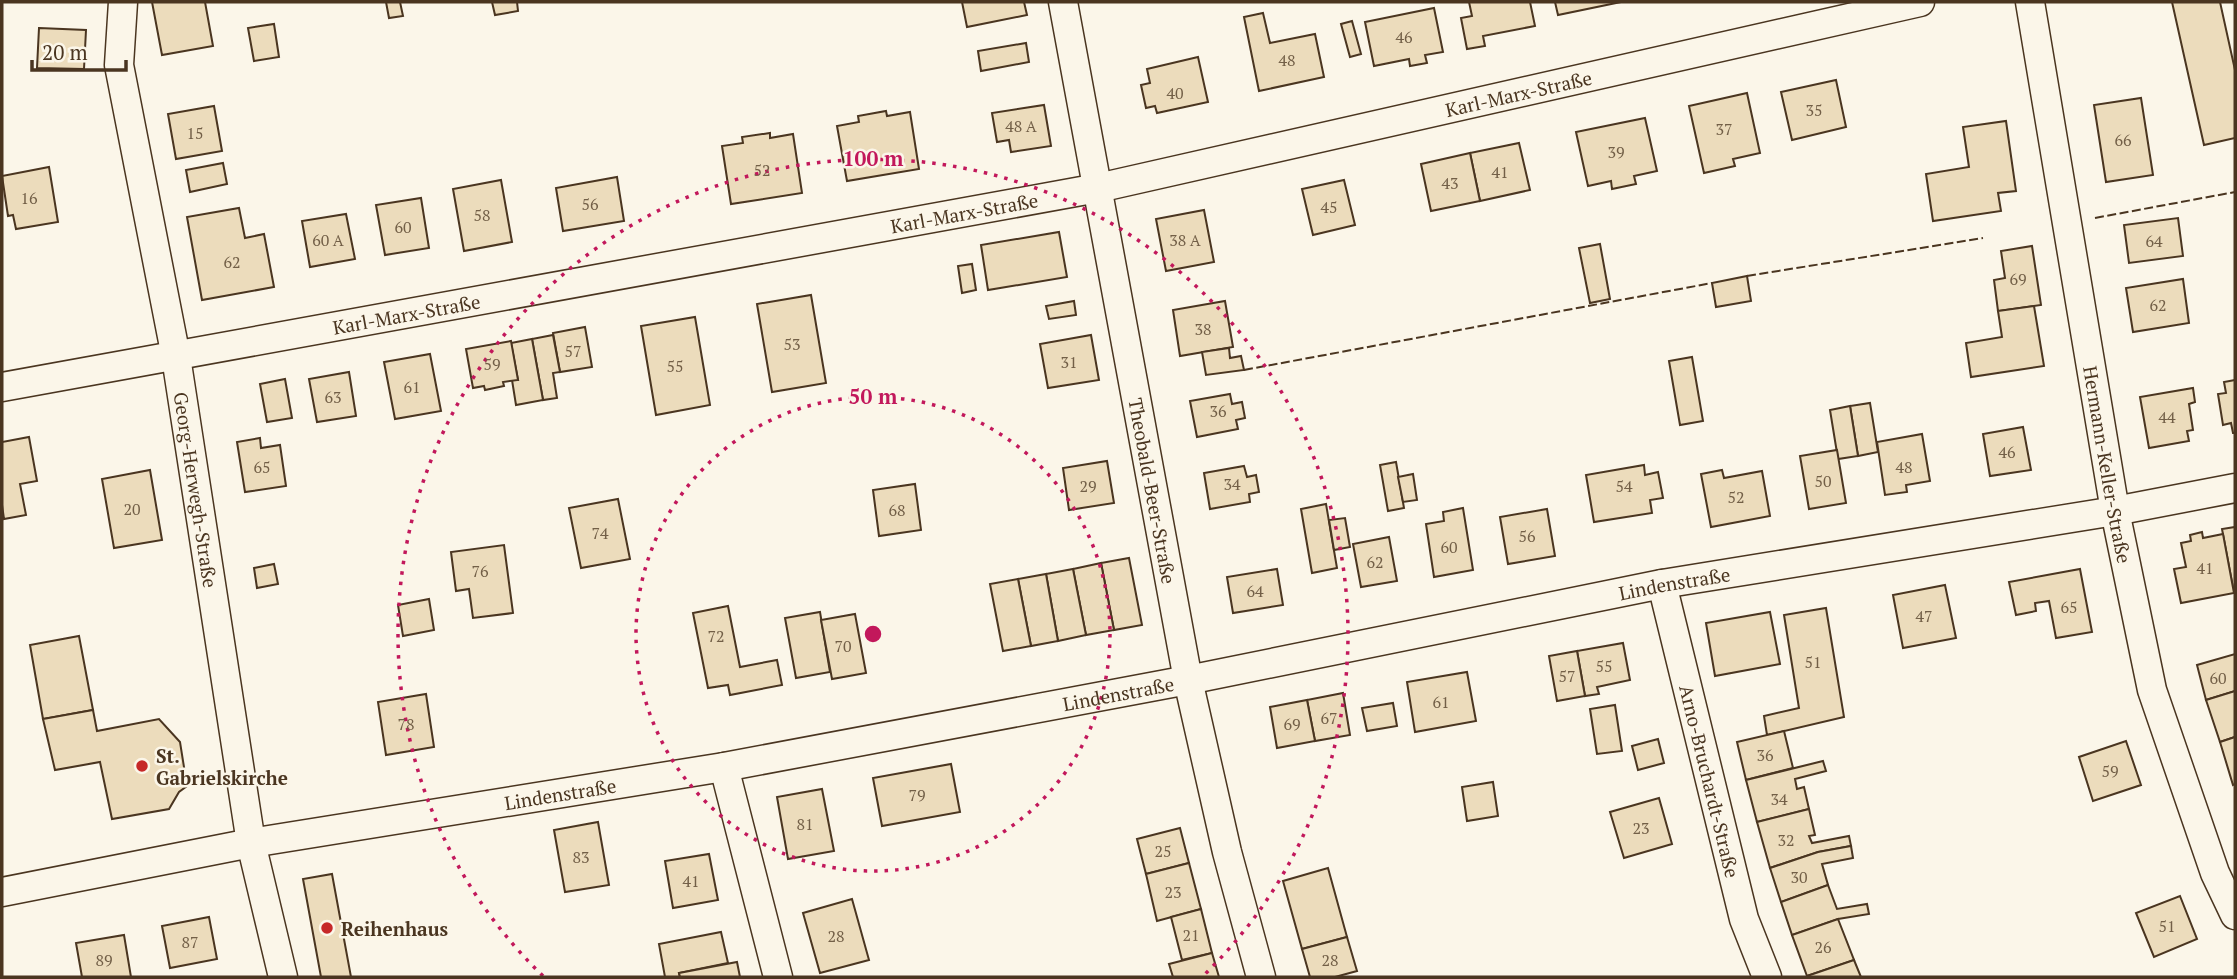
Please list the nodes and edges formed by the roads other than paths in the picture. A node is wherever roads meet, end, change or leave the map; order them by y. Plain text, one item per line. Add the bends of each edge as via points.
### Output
1 (122, 2) edge
2 (1063, 2) edge
3 (1920, 2) edge
4 (2030, 2) edge
5 (1098, 188) junction
6 (176, 357) junction
7 (2, 387) edge
8 (2235, 488) edge
9 (2115, 511) junction
10 (1662, 584) junction
11 (1188, 680) junction
12 (723, 767) junction
13 (251, 842) junction
14 (2, 892) edge
15 (2235, 915) edge
16 (283, 977) edge
17 (778, 977) edge
18 (1261, 977) edge
19 (1767, 977) edge

1 - 6 street, Georg-Herwegh-Straße via 119,65
2 - 5 street, Theobald-Beer-Straße
3 - 5 street, Karl-Marx-Straße
4 - 9 street, Hermann-Keller-Straße
5 - 6 street, Karl-Marx-Straße
5 - 11 street, Theobald-Beer-Straße
6 - 7 street, Karl-Marx-Straße
6 - 13 street, Georg-Herwegh-Straße
8 - 9 street, Lindenstraße
9 - 10 street, Lindenstraße
9 - 15 street, Hermann-Keller-Straße via 2152,690
10 - 11 street, Lindenstraße
10 - 19 street, Arno-Bruchardt-Straße via 1744,919
11 - 12 street, Lindenstraße
11 - 18 street, Theobald-Beer-Straße
12 - 13 street, Lindenstraße
12 - 17 street
13 - 14 street, Lindenstraße
13 - 16 street, Georg-Herwegh-Straße

